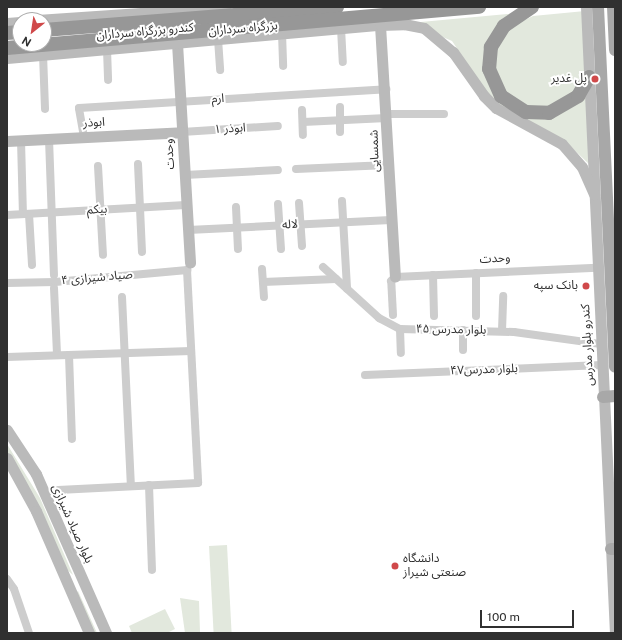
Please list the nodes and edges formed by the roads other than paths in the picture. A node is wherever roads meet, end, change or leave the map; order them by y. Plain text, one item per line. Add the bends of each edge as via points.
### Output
1 (337, 7) edge
2 (479, 7) edge
3 (532, 7) edge
4 (586, 7) edge
5 (598, 7) edge
6 (613, 7) edge
7 (177, 9) edge
8 (224, 11) edge
9 (116, 13) junction
10 (52, 19) edge
11 (380, 25) junction
12 (90, 26) junction
13 (341, 28) junction
14 (52, 29) edge
15 (243, 30) junction
16 (282, 33) junction
17 (214, 39) junction
18 (91, 40) junction
19 (177, 43) junction
20 (137, 46) junction
21 (7, 48) edge
22 (107, 49) junction
23 (615, 50) edge
24 (43, 54) junction
25 (7, 58) edge
26 (343, 62) dead end
27 (283, 66) dead end
28 (220, 70) dead end
29 (589, 77) junction
30 (108, 80) dead end
31 (386, 89) junction
32 (180, 102) junction
33 (340, 107) dead end
34 (45, 109) dead end
35 (302, 110) dead end
36 (444, 114) dead end
37 (387, 116) junction
38 (340, 120) junction
39 (302, 122) junction
40 (278, 126) dead end
41 (182, 132) junction
42 (340, 132) dead end
43 (303, 135) dead end
44 (84, 137) junction
45 (49, 138) junction
46 (21, 140) junction
47 (7, 141) edge
48 (138, 164) dead end
49 (388, 165) junction
50 (98, 166) dead end
51 (296, 168) dead end
52 (278, 170) dead end
53 (185, 175) junction
54 (594, 194) junction
55 (342, 201) dead end
56 (299, 203) dead end
57 (278, 204) dead end
58 (186, 205) junction
59 (236, 207) dead end
60 (140, 208) junction
61 (100, 210) junction
62 (51, 213) junction
63 (26, 214) junction
64 (7, 215) edge
65 (391, 220) junction
66 (343, 222) junction
67 (300, 224) junction
68 (280, 225) junction
69 (237, 228) junction
70 (188, 230) junction
71 (302, 246) dead end
72 (238, 249) dead end
73 (281, 249) dead end
74 (612, 251) edge
75 (142, 252) dead end
76 (102, 255) dead end
77 (32, 265) dead end
78 (188, 266) junction
79 (324, 267) dead end
80 (596, 268) junction
81 (262, 269) dead end
82 (476, 273) junction
83 (54, 274) dead end
84 (433, 275) junction
85 (395, 277) junction
86 (336, 279) junction
87 (7, 282) edge
88 (263, 282) junction
89 (54, 288) dead end
90 (348, 288) junction
91 (503, 296) dead end
92 (122, 297) dead end
93 (264, 297) dead end
94 (393, 315) dead end
95 (434, 316) dead end
96 (476, 316) dead end
97 (400, 329) junction
98 (463, 330) junction
99 (502, 331) junction
100 (601, 344) junction
101 (463, 350) dead end
102 (191, 351) junction
103 (125, 353) junction
104 (400, 353) dead end
105 (57, 355) junction
106 (69, 355) junction
107 (7, 357) edge
108 (602, 365) junction
109 (615, 367) edge
110 (365, 375) dead end
111 (609, 397) edge
112 (7, 430) edge
113 (72, 439) dead end
114 (7, 458) edge
115 (149, 485) junction
116 (131, 486) junction
117 (58, 490) dead end
118 (613, 549) edge
119 (152, 570) dead end
120 (81, 575) junction
121 (7, 579) edge
122 (66, 581) junction
123 (29, 633) edge
124 (89, 633) edge
125 (106, 633) edge
126 (615, 633) edge

1 - 8 highway, بزرگراه سرداران
2 - 15 highway, بزرگراه سرداران
3 - 29 highway via 504,26 491,47 489,69 501,96 526,112 549,113 578,96
4 - 29 main road, کندرو بلوار مدرس
5 - 74 main road
6 - 23 main road
7 - 8 main road, کندرو بزرگراه سرداران
7 - 9 main road, کندرو بزرگراه سرداران
8 - 12 highway, بزرگراه سرداران
9 - 10 main road, کندرو بزرگراه سرداران
9 - 12 highway
11 - 13 main road, کندرو بزرگراه سرداران
11 - 31 main road, شمسایی
11 - 54 main road, کندرو بزرگراه سرداران via 417,27 440,38 496,108 562,144 582,167
12 - 14 highway, بزرگراه سرداران
13 - 16 main road, کندرو بزرگراه سرداران
13 - 26 street
15 - 17 highway
15 - 18 highway, بزرگراه سرداران
16 - 17 main road, کندرو بزرگراه سرداران
16 - 27 street
17 - 19 main road, کندرو بزرگراه سرداران
17 - 28 street
18 - 20 highway
18 - 21 highway, بزرگراه سرداران
19 - 20 main road, کندرو بزرگراه سرداران
19 - 32 main road, وحدت
20 - 22 main road, کندرو بزرگراه سرداران
22 - 24 main road, کندرو بزرگراه سرداران
22 - 30 street
24 - 25 main road, کندرو بزرگراه سرداران
24 - 34 street
29 - 54 main road, کندرو بلوار مدرس
31 - 32 street, ارم
31 - 37 main road, شمسایی
32 - 41 main road, وحدت
32 - 44 street, ارم via 79,108
33 - 38 street
35 - 39 street
36 - 37 street
37 - 38 street
37 - 49 main road, شمسایی
38 - 39 street
38 - 42 street
39 - 43 street
40 - 41 street, ابوذر ۱
41 - 44 main road, ابوذر
41 - 53 main road, وحدت
44 - 45 main road, ابوذر
45 - 46 main road, ابوذر
45 - 62 street
46 - 47 main road, ابوذر
46 - 63 street
48 - 60 street
49 - 51 street
49 - 65 main road, شمسایی
50 - 61 street
52 - 53 street
53 - 58 main road, وحدت
54 - 80 main road, کندرو بلوار مدرس
55 - 66 street
56 - 67 street
57 - 68 street
58 - 60 street, بیکم
58 - 70 main road, وحدت
59 - 69 street
60 - 61 street, بیکم
60 - 75 street
61 - 62 street, بیکم
61 - 76 street
62 - 63 street, بیکم
62 - 83 street
63 - 64 street, بیکم
63 - 77 street
65 - 66 street, لاله
65 - 85 main road, شمسایی
66 - 67 street, لاله
66 - 90 street
67 - 68 street, لاله
67 - 71 street
68 - 69 street, لاله
68 - 73 street
69 - 70 street, لاله
69 - 72 street
70 - 78 main road, وحدت
74 - 109 main road
78 - 87 street, صیاد شیرازی ۴ via 55,282
78 - 102 street
79 - 86 street, ۴۵ بلوار مدرس
80 - 82 street, وحدت
80 - 100 main road, کندرو بلوار مدرس
81 - 88 street
82 - 84 street, وحدت
82 - 96 street
84 - 85 street, وحدت
84 - 95 street
85 - 94 street via 391,281
86 - 88 street
86 - 90 street, ۴۵ بلوار مدرس
88 - 93 street
89 - 105 street
90 - 97 street, ۴۵ بلوار مدرس via 379,318
91 - 99 street
92 - 103 street
97 - 98 street, ۴۵ بلوار مدرس
97 - 104 street
98 - 99 street, ۴۵ بلوار مدرس
98 - 101 street
99 - 100 street, ۴۵ بلوار مدرس
100 - 108 main road, کندرو بلوار مدرس
102 - 103 street
102 - 115 street via 198,483
103 - 106 street
103 - 116 street
105 - 106 street
105 - 107 street
106 - 113 street
108 - 110 street, بلوار مدرس۴۷
108 - 111 main road, کندرو بلوار مدرس
111 - 118 main road, کندرو بلوار مدرس
112 - 120 main road, بلوار صیاد شیرازی via 36,474
114 - 122 main road via 36,510
115 - 116 street
115 - 119 street
116 - 117 street
118 - 126 main road, کندرو بلوار مدرس
120 - 122 main road
120 - 125 main road, بلوار صیاد شیرازی
121 - 123 street via 14,589
122 - 124 main road

